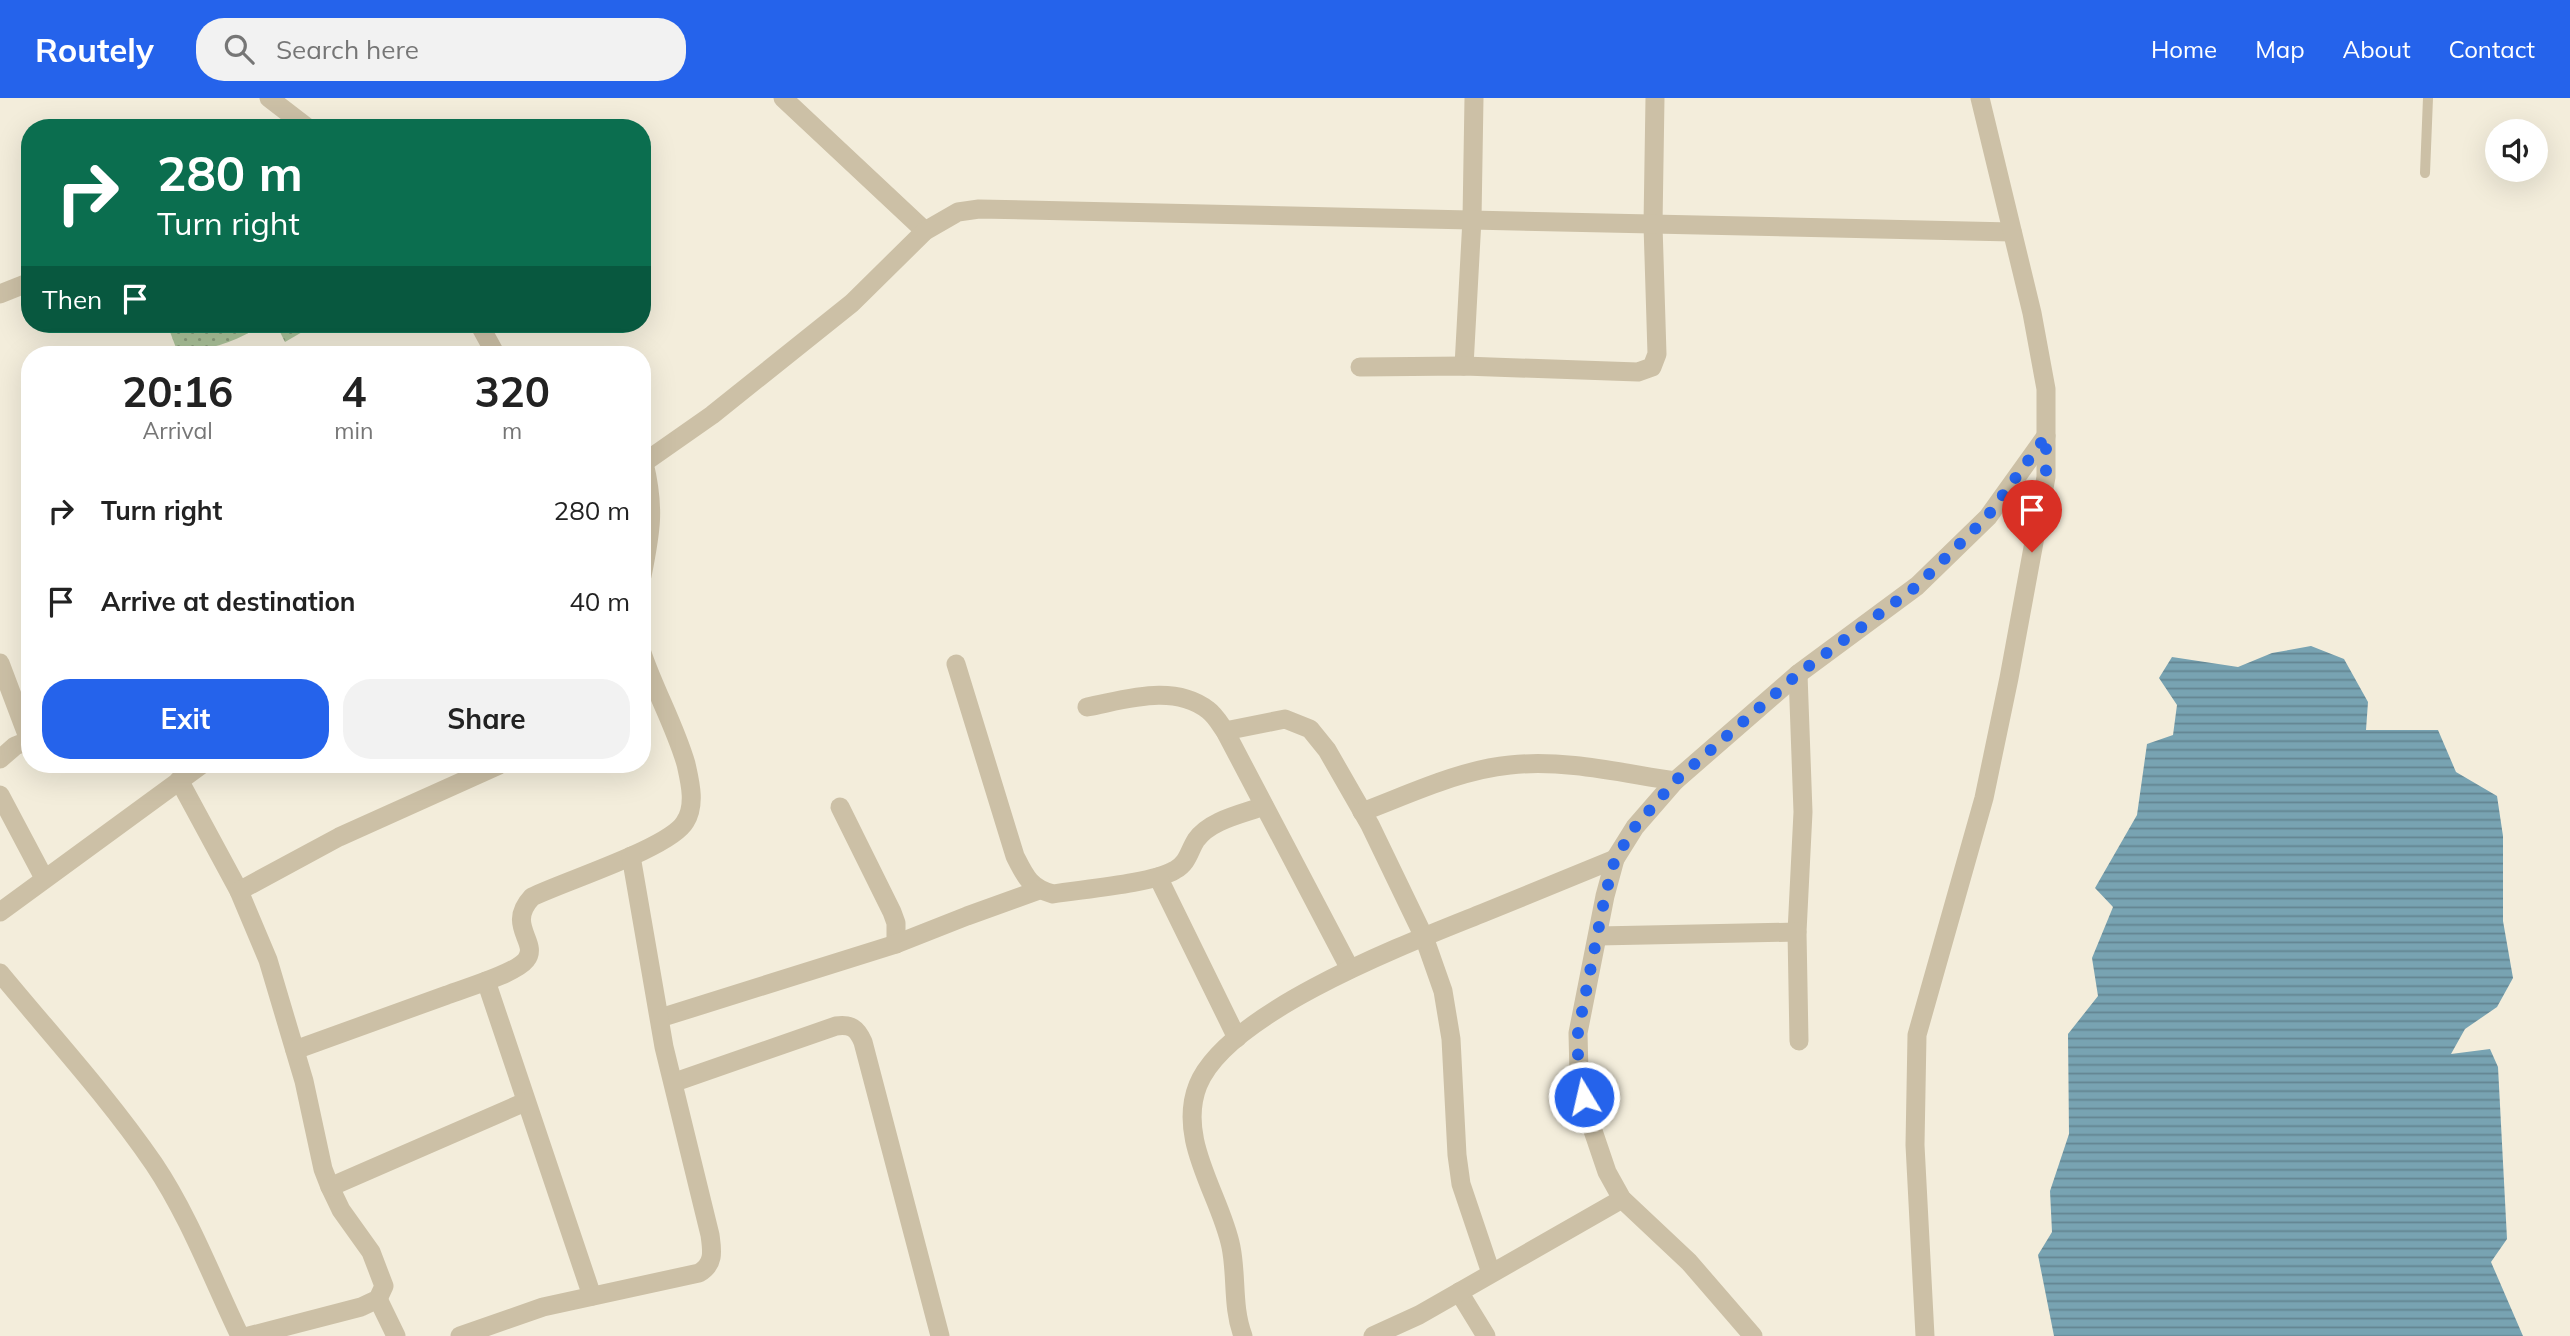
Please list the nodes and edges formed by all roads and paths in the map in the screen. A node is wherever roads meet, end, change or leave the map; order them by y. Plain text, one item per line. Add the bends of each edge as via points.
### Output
1 (269, 98) edge
2 (783, 98) edge
3 (1474, 98) edge
4 (1655, 98) edge
5 (1980, 98) edge
6 (2428, 98) edge
7 (296, 119) edge
8 (2426, 173) dead end
9 (1472, 219) junction
10 (1653, 225) junction
11 (925, 231) junction
12 (2012, 232) junction
13 (21, 286) edge
14 (0, 294) edge
15 (1464, 366) junction
16 (1360, 367) dead end
17 (2046, 436) junction
18 (651, 458) edge
19 (651, 498) edge
20 (651, 532) edge
21 (0, 663) edge
22 (956, 664) dead end
23 (1798, 674) junction
24 (651, 696) edge
25 (1087, 707) dead end
26 (21, 719) edge
27 (1225, 731) junction
28 (21, 743) edge
29 (0, 759) edge
30 (189, 773) edge
31 (481, 773) edge
32 (178, 780) junction
33 (1675, 781) junction
34 (0, 795) edge
35 (1264, 806) junction
36 (840, 807) dead end
37 (1362, 811) junction
38 (631, 856) junction
39 (1615, 859) junction
40 (1158, 877) junction
41 (44, 878) junction
42 (1039, 890) junction
43 (239, 891) junction
44 (0, 912) edge
45 (1797, 932) junction
46 (1598, 936) junction
47 (1424, 937) junction
48 (897, 944) junction
49 (1350, 969) junction
50 (0, 973) edge
51 (486, 981) junction
52 (660, 1018) junction
53 (1237, 1038) junction
54 (1799, 1041) dead end
55 (295, 1050) junction
56 (675, 1082) junction
57 (525, 1102) junction
58 (330, 1187) junction
59 (1622, 1199) junction
60 (1491, 1273) junction
61 (1459, 1292) junction
62 (592, 1296) junction
63 (377, 1300) junction
64 (240, 1336) edge
65 (249, 1336) edge
66 (396, 1336) edge
67 (460, 1336) edge
68 (940, 1336) edge
69 (1243, 1336) edge
70 (1373, 1336) edge
71 (1486, 1336) edge
72 (1753, 1336) edge
73 (1925, 1336) edge

1 - 7 street
2 - 11 street
3 - 9 street
4 - 10 street
5 - 12 street
6 - 8 lane
9 - 10 street
9 - 11 street via 979,209 958,212
9 - 15 street
10 - 12 street
10 - 15 street via 1657,354 1652,367 1638,372
11 - 18 street via 852,303
12 - 17 street via 2046,389
13 - 14 street
15 - 16 street
17 - 23 street via 1987,517 1917,586
17 - 73 street via 2046,477 1984,798 1917,1035 1915,1145
19 - 20 street
21 - 26 street
22 - 42 street via 1015,856 1027,880
23 - 33 street
23 - 45 street via 1802,812
24 - 38 street via 685,763 692,796 687,819 677,833
25 - 27 street via 1159,694 1178,697 1211,712
27 - 35 street
27 - 37 street via 1285,719 1310,729
28 - 29 street
30 - 32 street
31 - 43 street via 339,836
32 - 41 street
32 - 43 street
33 - 37 street via 1567,764 1510,765 1458,776
33 - 39 street via 1635,827
34 - 41 street
35 - 40 street via 1223,820 1205,832 1186,861
35 - 49 street
36 - 48 street via 892,912
37 - 47 street
38 - 51 street via 531,897 520,916 530,949 528,958
38 - 52 street
39 - 46 street
39 - 47 street
40 - 42 street via 1053,894
40 - 53 street
41 - 44 street
42 - 48 street
43 - 55 street via 268,960
45 - 46 street
45 - 54 street
46 - 59 street via 1578,1032 1578,1075 1607,1172
47 - 49 street
47 - 60 street via 1443,991 1451,1039 1461,1184
48 - 52 street
49 - 53 street
50 - 64 street via 155,1165
51 - 55 street
51 - 57 street
52 - 56 street
53 - 69 street via 1204,1075 1193,1116 1198,1153 1228,1228 1234,1259 1234,1304
55 - 58 street
56 - 62 street via 710,1235 710,1262 699,1273
56 - 68 street via 836,1026 854,1028 863,1042
57 - 58 street
57 - 62 street
58 - 63 street via 372,1252 384,1286
59 - 60 street
59 - 72 street via 1689,1262
60 - 61 street
61 - 70 street
61 - 71 street
62 - 67 street via 543,1307
63 - 65 street
63 - 66 street

